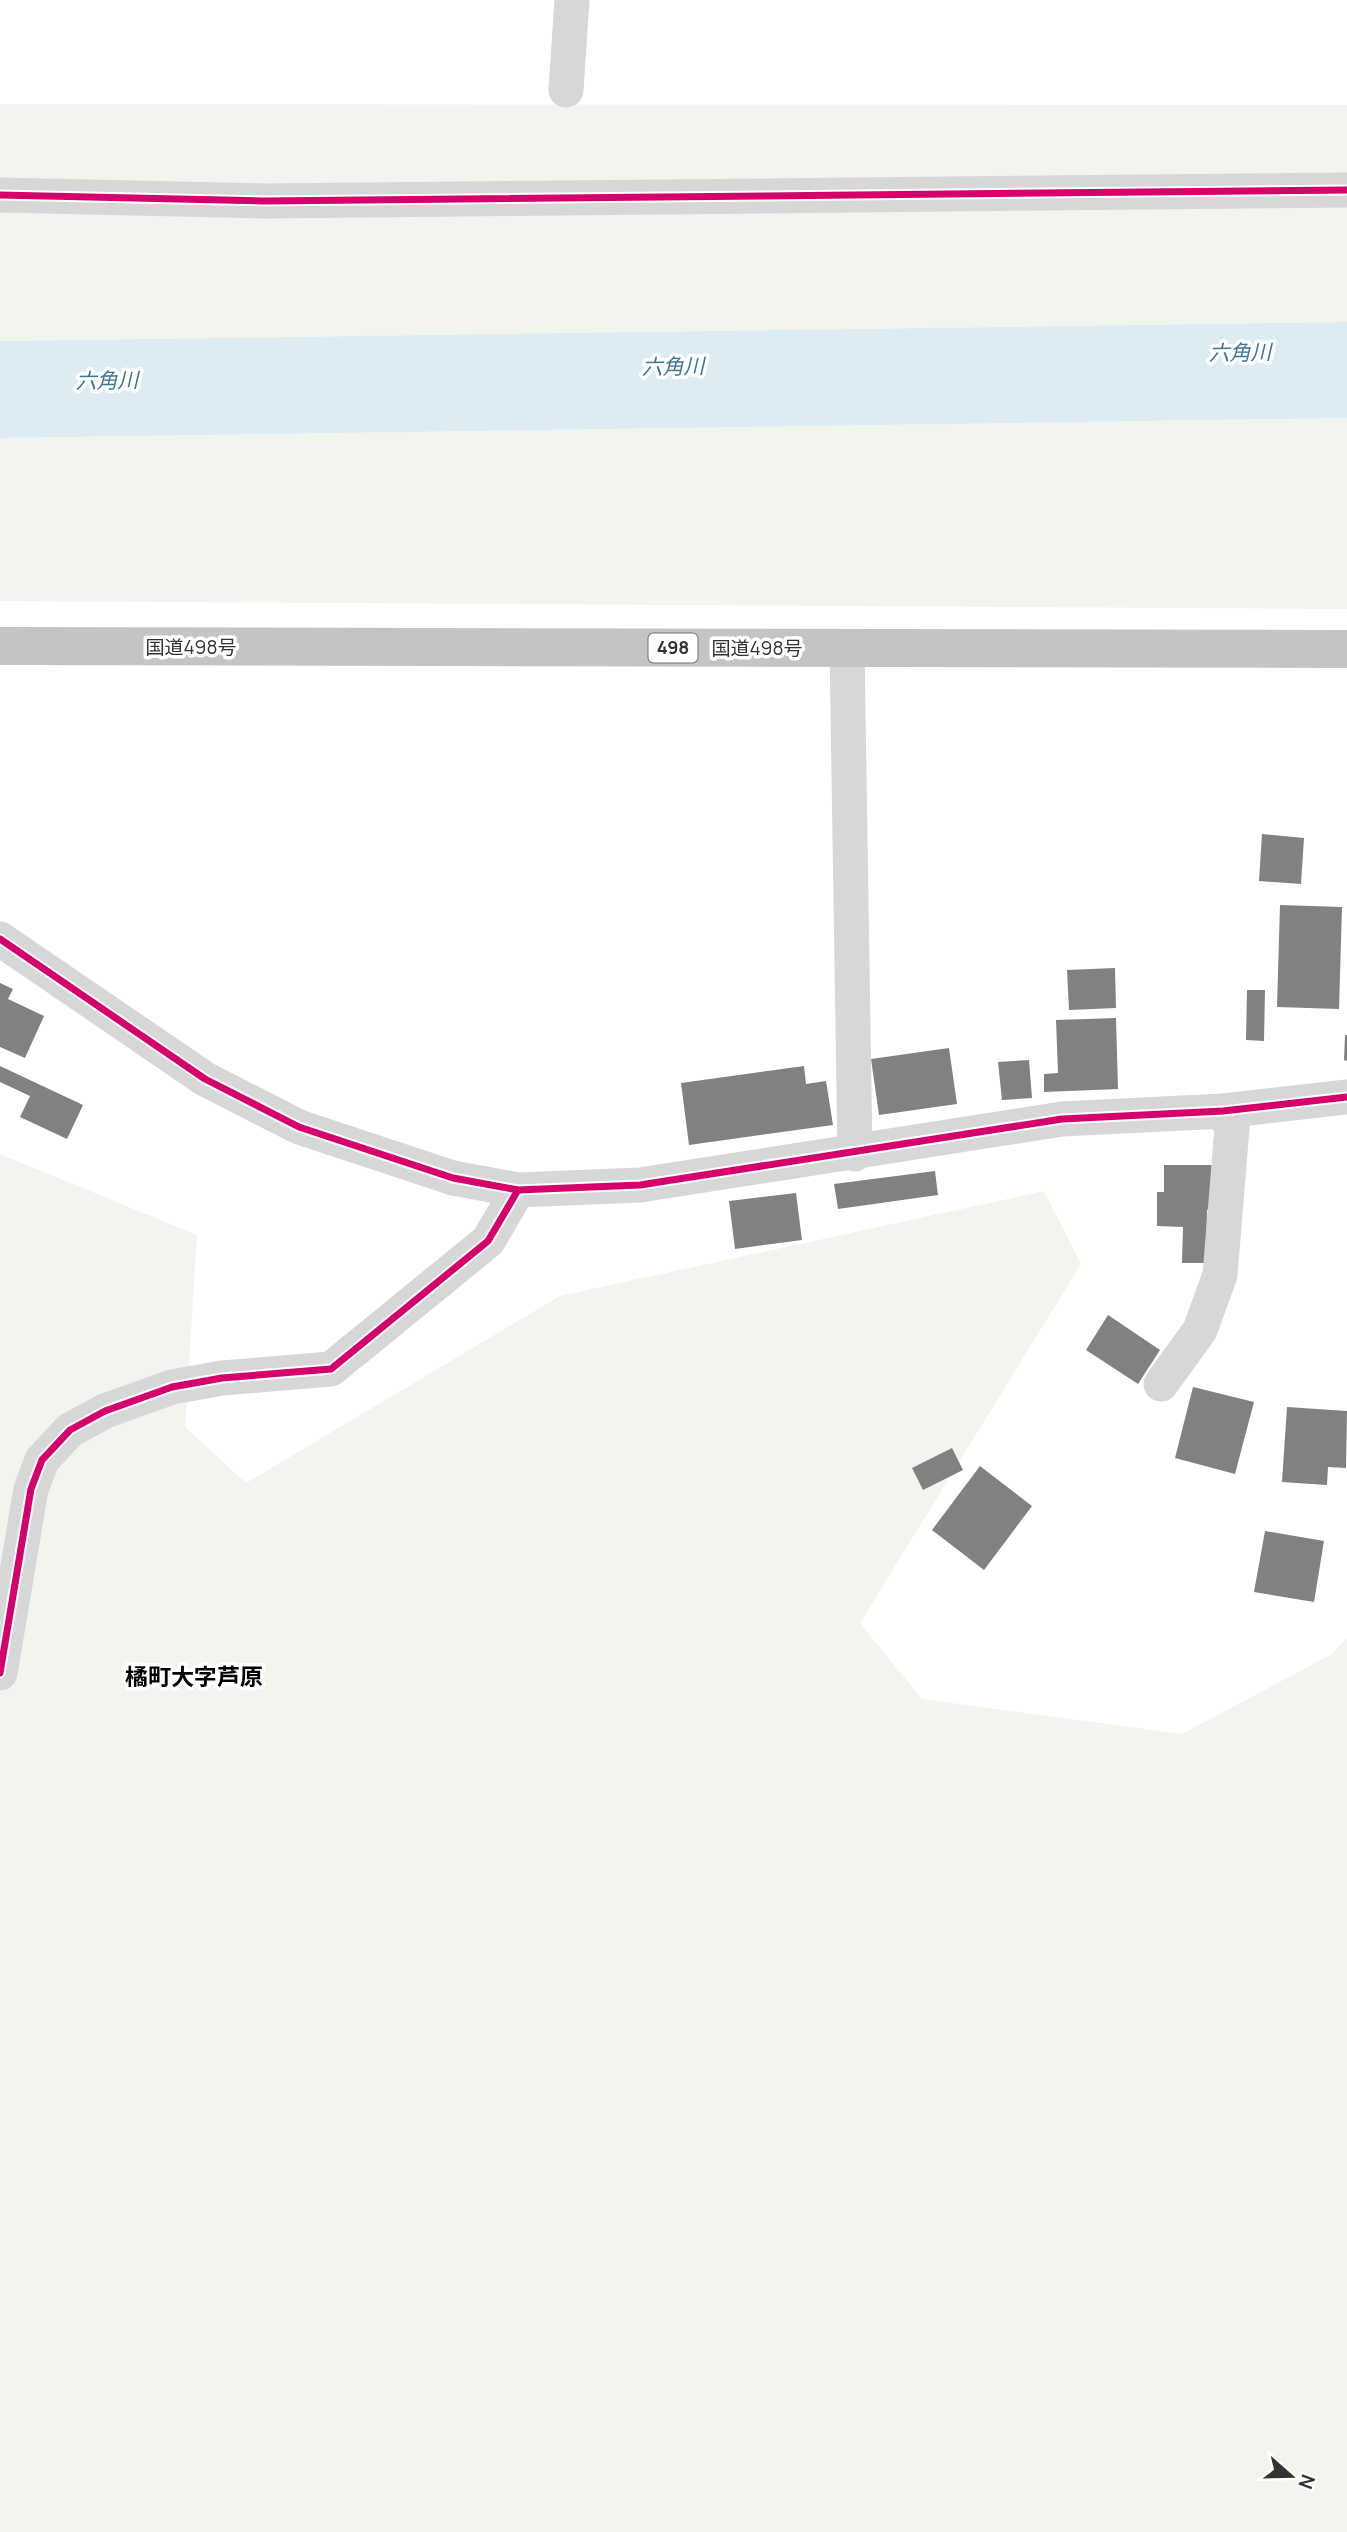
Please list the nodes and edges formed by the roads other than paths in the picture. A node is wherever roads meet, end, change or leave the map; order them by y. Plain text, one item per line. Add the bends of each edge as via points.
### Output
1 (572, 0) edge
2 (566, 90) dead end
3 (1347, 190) edge
4 (0, 195) edge
5 (0, 646) edge
6 (847, 648) junction
7 (1347, 649) edge
8 (0, 939) edge
9 (1347, 1097) edge
10 (1223, 1111) junction
11 (855, 1154) junction
12 (518, 1190) junction
13 (1161, 1384) dead end
14 (0, 1674) edge

1 - 2 street
3 - 4 street via 265,201
5 - 6 highway, 国道498号 / 498
6 - 7 highway, 国道498号 / 498
6 - 11 street
8 - 12 street via 205,1079 299,1126 453,1178
9 - 10 street
10 - 11 street via 1062,1119
10 - 13 street via 1232,1128 1220,1275 1200,1329
11 - 12 street via 639,1185
12 - 14 street via 488,1241 331,1369 172,1387 105,1411 70,1430 42,1460 31,1489

